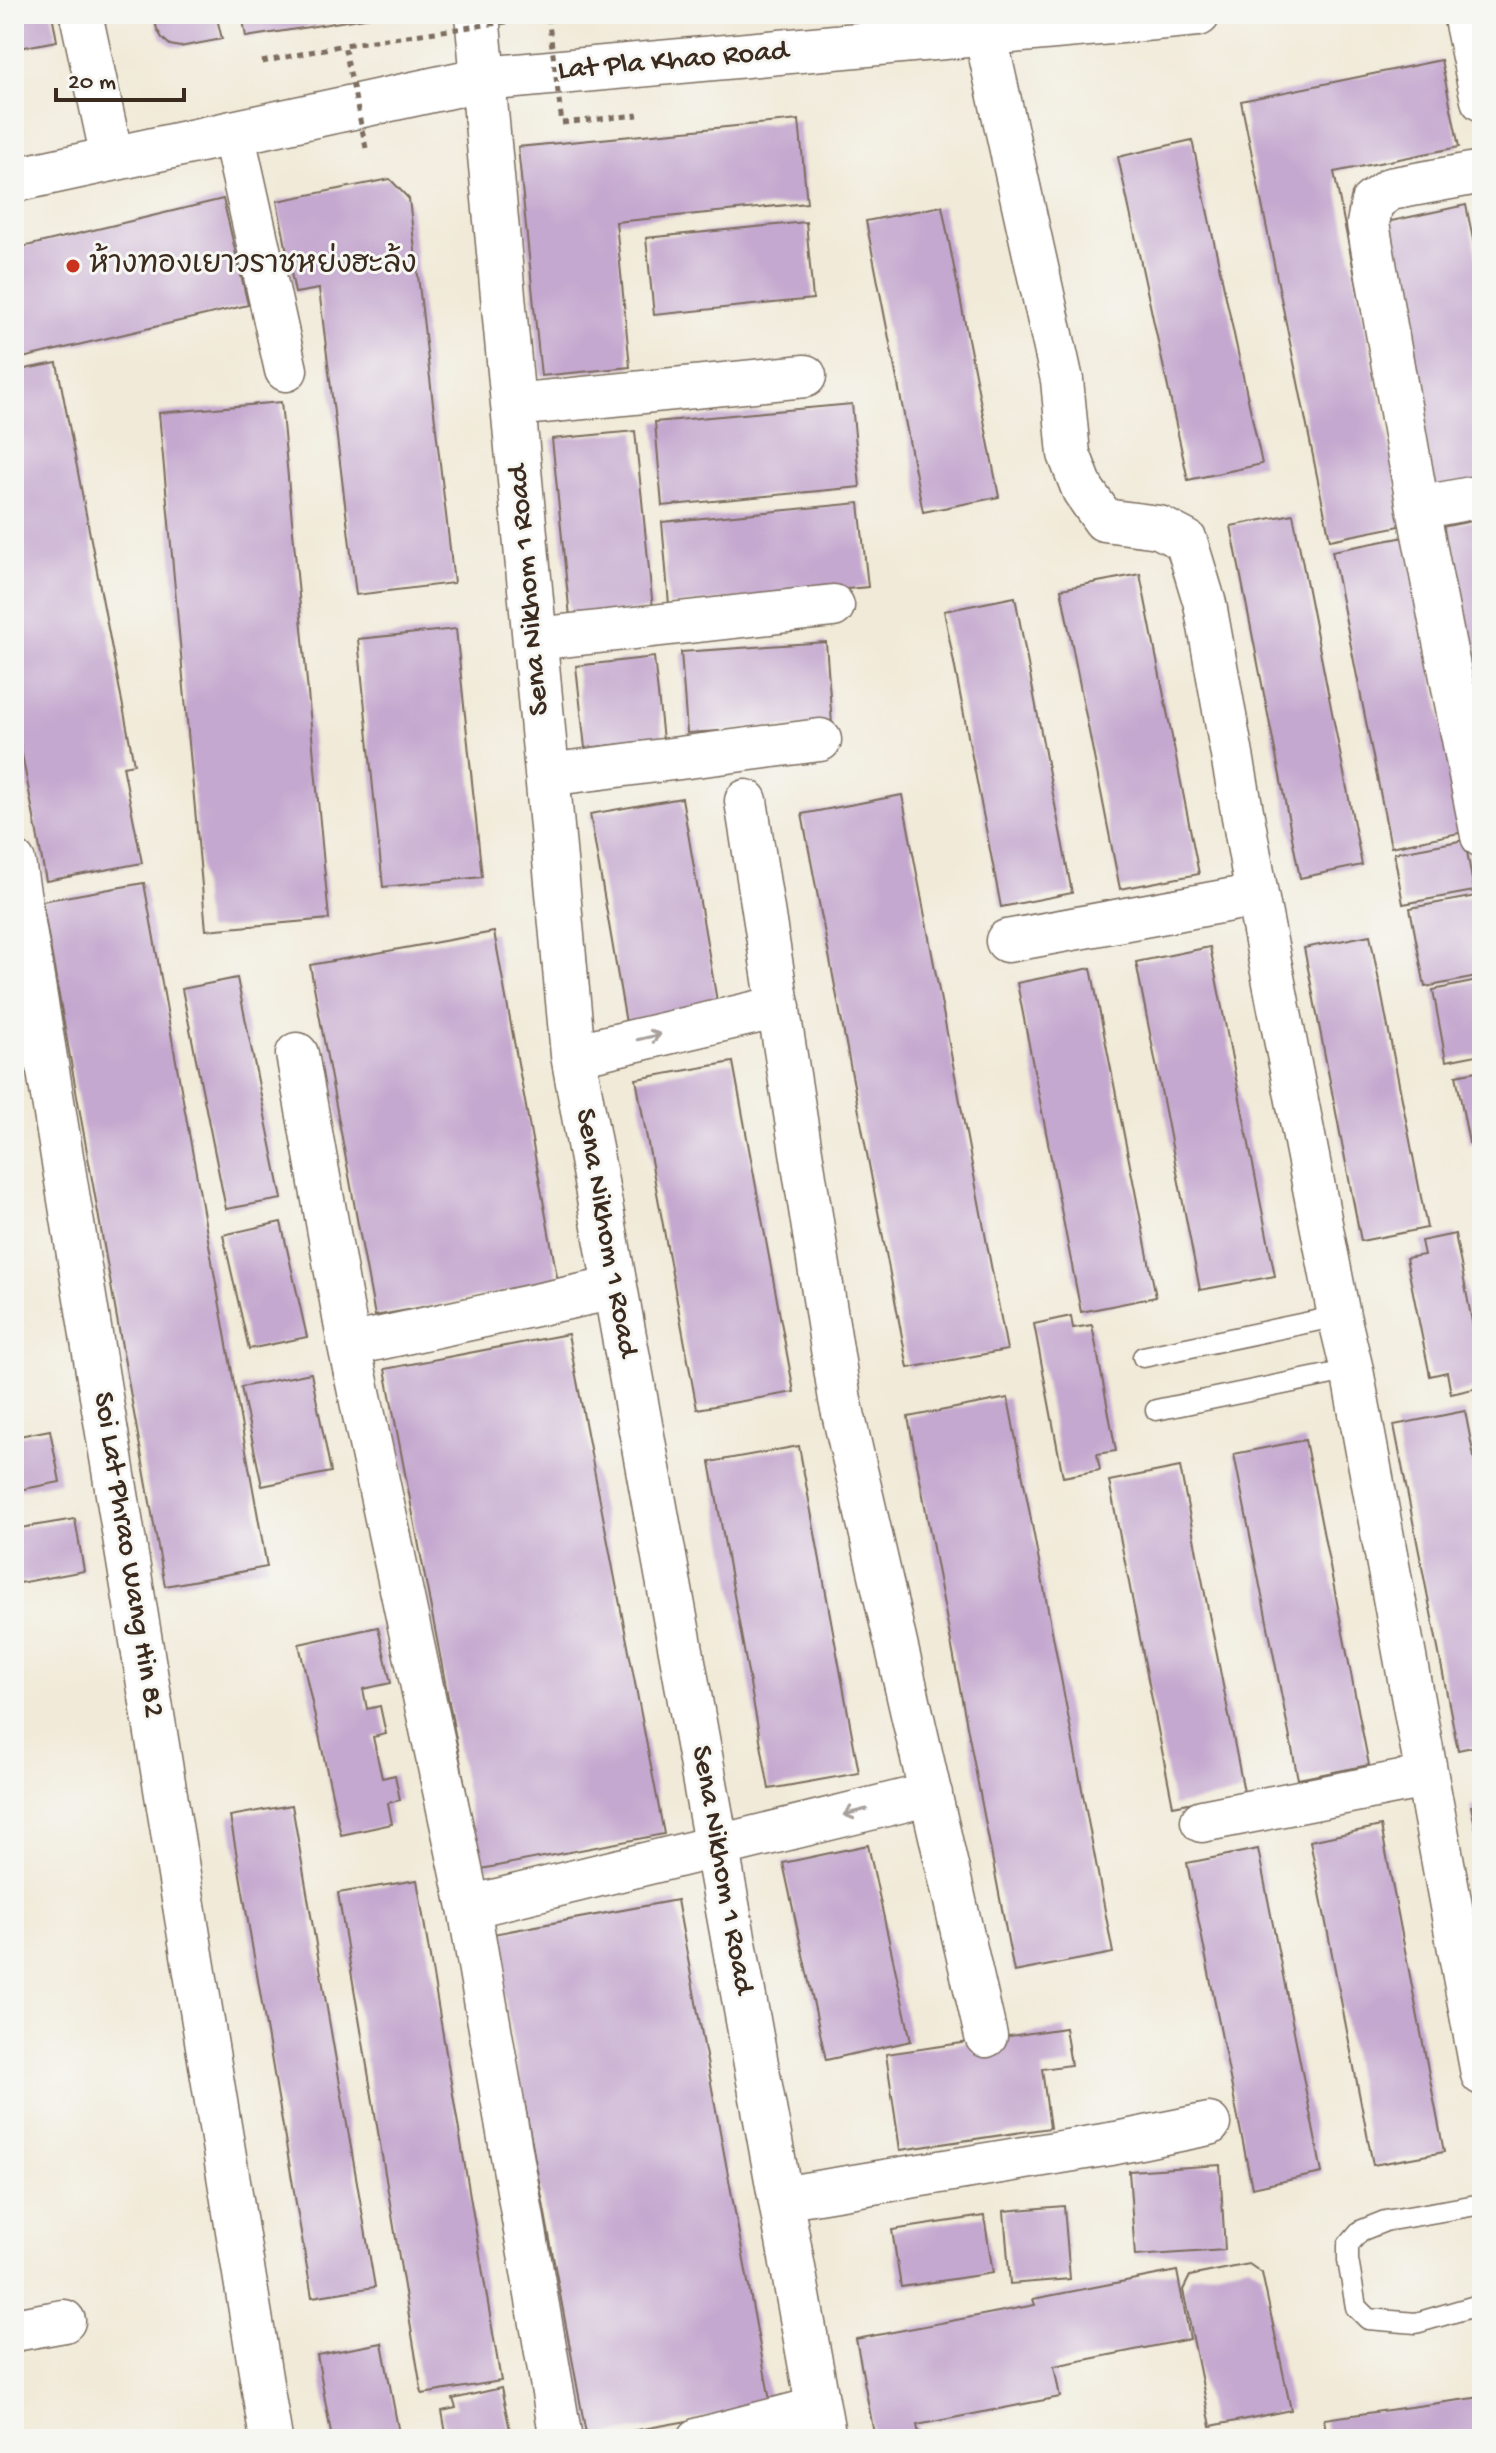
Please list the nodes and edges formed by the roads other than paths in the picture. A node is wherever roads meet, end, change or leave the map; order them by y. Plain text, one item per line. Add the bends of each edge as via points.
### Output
1 (81, 14) edge
2 (477, 14) edge
3 (1198, 14) edge
4 (1464, 14) edge
5 (920, 27) edge
6 (985, 33) junction
7 (483, 79) junction
8 (1482, 100) edge
9 (233, 132) junction
10 (112, 158) junction
11 (1482, 172) edge
12 (14, 180) edge
13 (286, 370) dead end
14 (805, 376) dead end
15 (513, 405) junction
16 (1482, 496) edge
17 (1418, 508) junction
18 (833, 606) dead end
19 (535, 639) junction
20 (820, 740) dead end
21 (547, 775) junction
22 (746, 801) dead end
23 (1482, 836) edge
24 (14, 862) edge
25 (1257, 895) junction
26 (1007, 941) dead end
27 (779, 1007) junction
28 (297, 1054) dead end
29 (573, 1055) junction
30 (615, 1288) junction
31 (1339, 1316) junction
32 (349, 1345) junction
33 (1143, 1357) dead end
34 (1352, 1370) junction
35 (1156, 1410) dead end
36 (1426, 1777) junction
37 (931, 1794) junction
38 (1202, 1821) dead end
39 (716, 1847) junction
40 (469, 1907) junction
41 (986, 2036) dead end
42 (1482, 2074) edge
43 (1209, 2124) dead end
44 (781, 2198) junction
45 (1482, 2204) edge
46 (1482, 2304) edge
47 (64, 2321) dead end
48 (14, 2330) edge
49 (821, 2424) edge
50 (271, 2439) edge
51 (561, 2439) edge
52 (699, 2439) edge

1 - 10 street
2 - 7 street, Sena Nikhom 1 Road
3 - 6 street, Lat Pla Khao Road
4 - 8 street
5 - 6 street, Lat Pla Khao Road
5 - 7 street, Lat Pla Khao Road
6 - 25 street via 1062,380 1069,454 1083,490 1104,520 1159,527 1186,541 1205,604
7 - 9 street, Lat Pla Khao Road
7 - 15 street, Sena Nikhom 1 Road
9 - 10 street, Lat Pla Khao Road
9 - 13 street
10 - 12 street, Lat Pla Khao Road
11 - 17 street via 1390,189 1372,202 1368,224
14 - 15 street
15 - 19 street, Sena Nikhom 1 Road
16 - 17 street
17 - 23 street
18 - 19 street
19 - 21 street, Sena Nikhom 1 Road
20 - 21 street
21 - 29 street, Sena Nikhom 1 Road
22 - 27 street
24 - 50 street, Soi Lat Phrao Wang Hin 82
25 - 26 street
25 - 31 street
29 -> 27 street
27 - 37 street via 840,1400
28 - 32 street
29 - 30 street, Sena Nikhom 1 Road
30 - 32 street
30 - 39 street, Sena Nikhom 1 Road
31 - 33 lane
31 - 34 street
32 - 40 street
34 - 35 lane
34 - 36 street
36 - 38 street
36 - 42 street
37 -> 39 street
37 - 41 street
39 - 40 street
39 - 44 street, Sena Nikhom 1 Road
40 - 51 street
43 - 44 street
44 - 49 street, Sena Nikhom 1 Road
45 - 46 lane via 1385,2221 1360,2231 1348,2245 1356,2307 1368,2319 1416,2323
47 - 48 street
49 - 52 street

